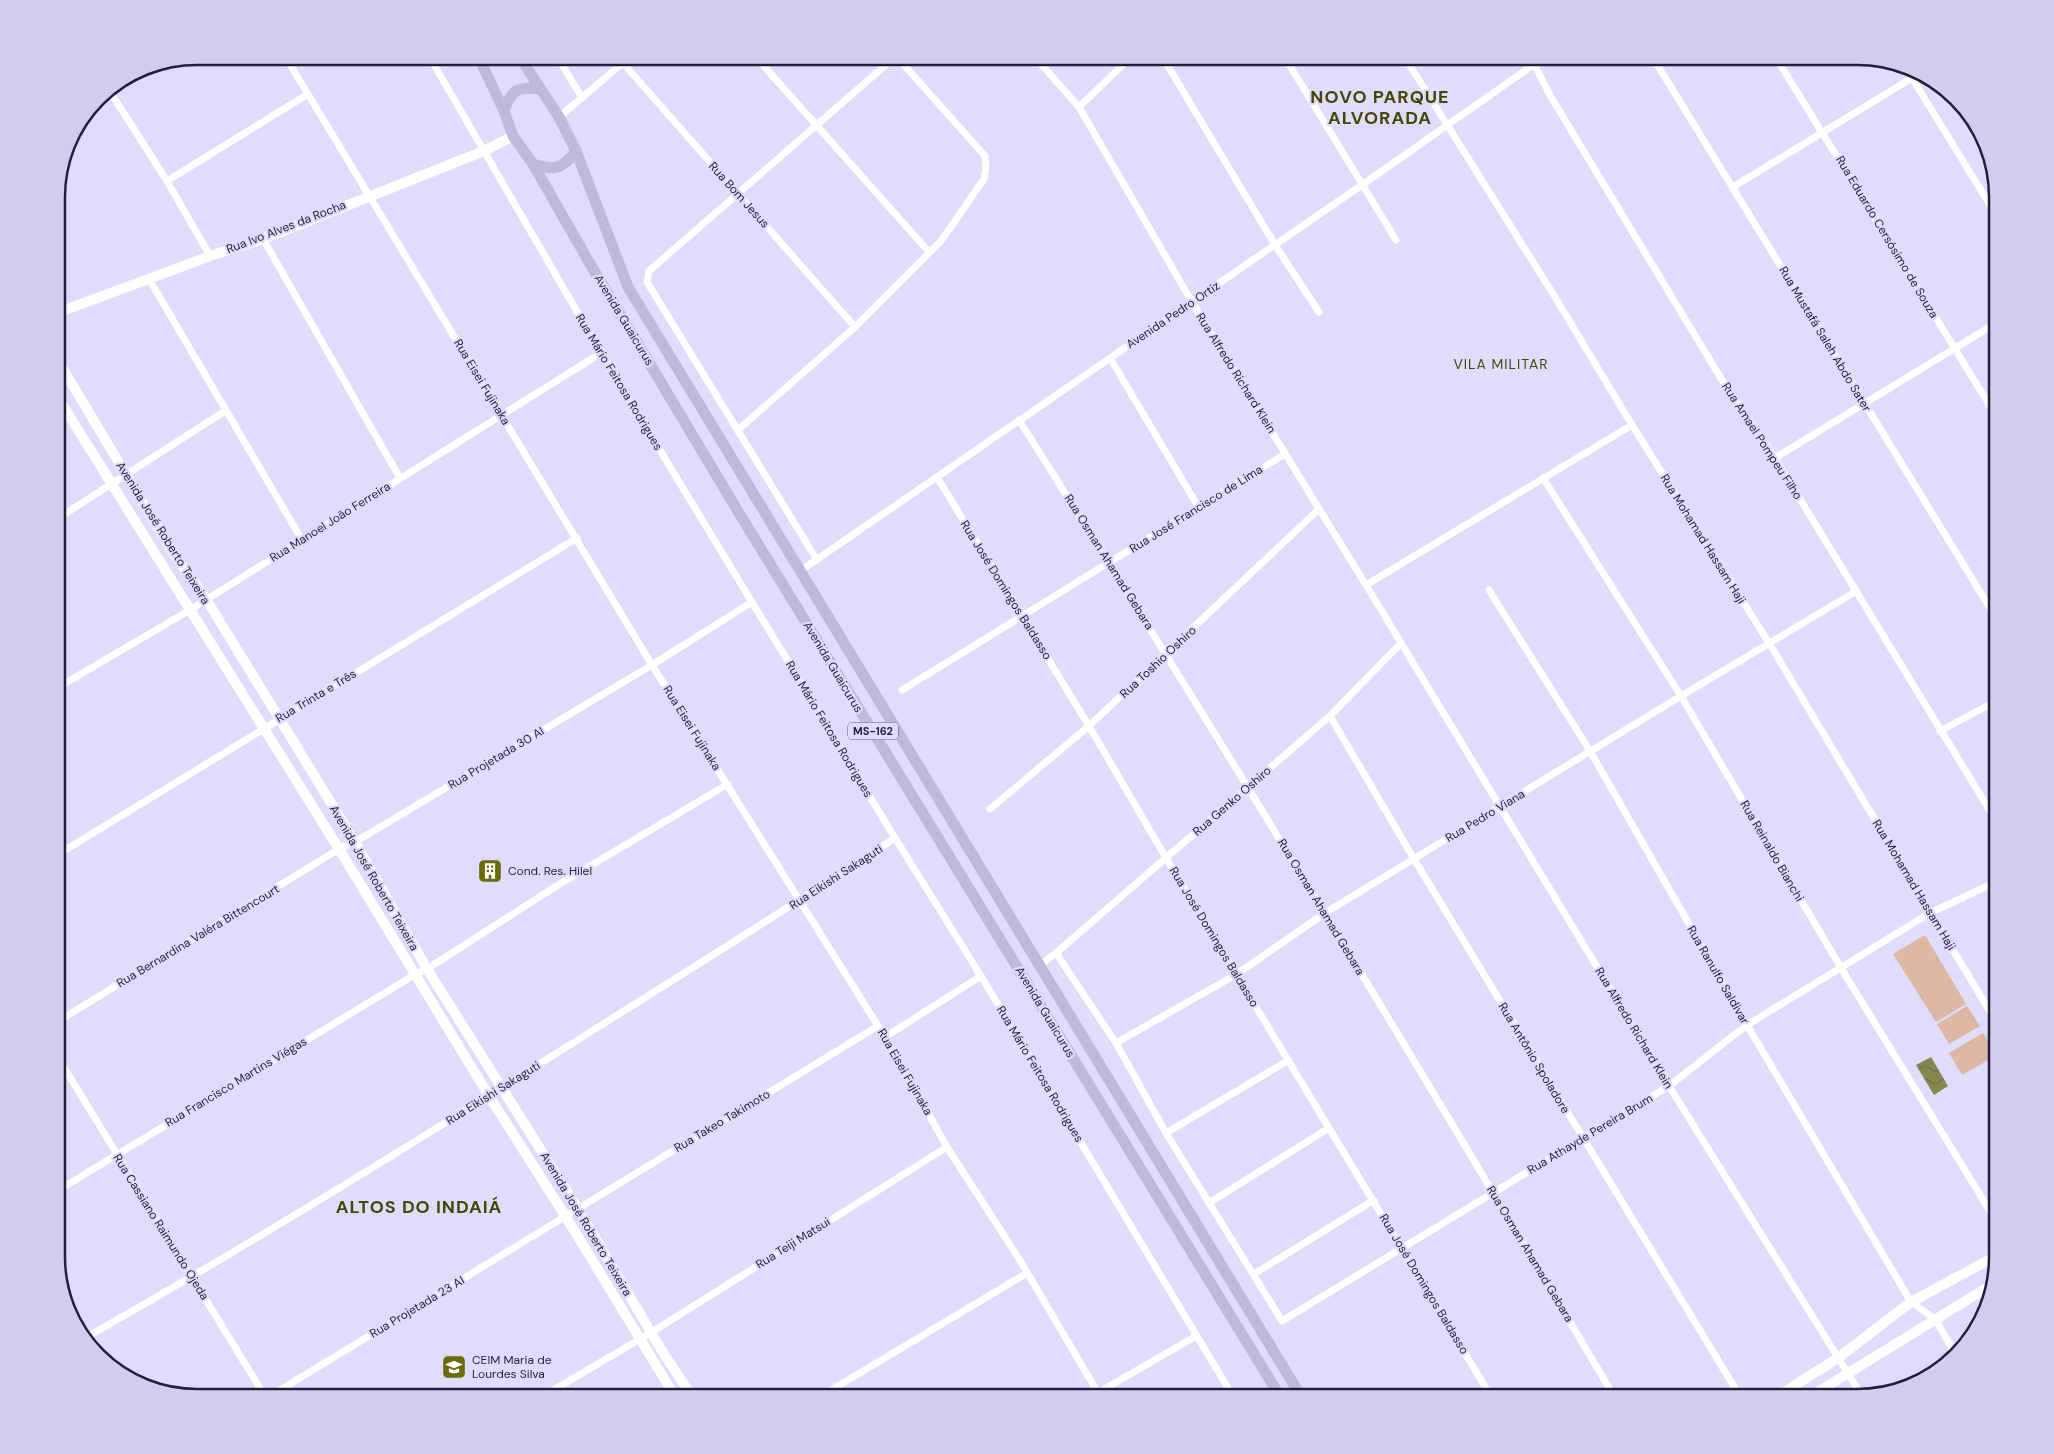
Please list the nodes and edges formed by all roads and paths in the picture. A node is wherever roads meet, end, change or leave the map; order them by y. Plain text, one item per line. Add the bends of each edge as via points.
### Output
1 (290, 65) edge
2 (434, 65) edge
3 (482, 65) edge
4 (524, 65) edge
5 (562, 65) edge
6 (621, 65) edge
7 (625, 65) edge
8 (763, 65) edge
9 (886, 65) edge
10 (904, 65) edge
11 (1042, 65) edge
12 (1123, 65) edge
13 (1167, 65) edge
14 (1289, 65) edge
15 (1410, 65) edge
16 (1534, 65) edge
17 (1535, 65) edge
18 (1658, 65) edge
19 (1782, 65) edge
20 (1912, 78) joint
21 (539, 88) junction
22 (308, 94) junction
23 (113, 96) edge
24 (582, 98) junction
25 (1079, 107) junction
26 (504, 111) junction
27 (559, 117) junction
28 (817, 125) junction
29 (1448, 126) junction
30 (1823, 132) junction
31 (513, 136) junction
32 (484, 150) junction
33 (576, 151) junction
34 (534, 164) junction
35 (167, 181) junction
36 (1362, 185) junction
37 (1733, 187) junction
38 (737, 192) junction
39 (369, 195) junction
40 (1989, 203) edge
41 (262, 238) junction
42 (1396, 240) dead end
43 (1275, 245) junction
44 (929, 252) junction
45 (210, 256) junction
46 (149, 279) junction
47 (1192, 302) junction
48 (65, 310) edge
49 (1320, 312) dead end
50 (855, 327) junction
51 (1989, 327) edge
52 (1955, 348) junction
53 (601, 353) junction
54 (1110, 358) junction
55 (65, 374) edge
56 (1864, 403) junction
57 (1989, 404) edge
58 (65, 410) edge
59 (225, 411) junction
60 (502, 415) junction
61 (1020, 420) junction
62 (1632, 425) junction
63 (738, 430) junction
64 (1285, 454) junction
65 (1776, 458) junction
66 (126, 474) junction
67 (937, 477) junction
68 (400, 478) junction
69 (1543, 478) junction
70 (111, 484) junction
71 (1199, 508) junction
72 (1319, 509) junction
73 (65, 513) edge
74 (577, 538) junction
75 (302, 540) junction
76 (817, 560) junction
77 (1110, 563) junction
78 (800, 571) junction
79 (1366, 585) junction
80 (1489, 590) dead end
81 (1856, 592) junction
82 (206, 599) junction
83 (752, 602) junction
84 (1989, 606) edge
85 (190, 610) junction
86 (1023, 617) junction
87 (1401, 643) junction
88 (1769, 643) junction
89 (1166, 654) junction
90 (652, 665) junction
91 (65, 683) edge
92 (902, 690) dead end
93 (1681, 696) junction
94 (1989, 705) edge
95 (1330, 716) junction
96 (279, 719) junction
97 (1089, 726) junction
98 (264, 728) junction
99 (1940, 731) junction
100 (1590, 751) junction
101 (728, 784) junction
102 (1249, 787) junction
103 (1501, 806) junction
104 (990, 809) dead end
105 (1989, 810) edge
106 (895, 838) junction
107 (355, 842) junction
108 (339, 849) junction
109 (65, 850) edge
110 (1166, 858) junction
111 (1414, 860) junction
112 (1989, 885) edge
113 (800, 900) junction
114 (1325, 913) junction
115 (1930, 913) junction
116 (1056, 953) junction
117 (1039, 966) junction
118 (1840, 968) junction
119 (426, 969) junction
120 (416, 974) junction
121 (1237, 974) junction
122 (981, 976) junction
123 (1989, 1010) edge
124 (65, 1016) edge
125 (1747, 1025) junction
126 (878, 1026) junction
127 (885, 1038) junction
128 (1116, 1044) junction
129 (1289, 1060) junction
130 (65, 1071) edge
131 (1669, 1086) junction
132 (502, 1088) junction
133 (489, 1096) junction
134 (1329, 1128) junction
135 (1166, 1134) junction
136 (1582, 1139) junction
137 (948, 1146) junction
138 (116, 1154) junction
139 (65, 1185) edge
140 (1494, 1192) junction
141 (1374, 1200) junction
142 (1209, 1204) junction
143 (578, 1209) junction
144 (1989, 1209) edge
145 (566, 1217) junction
146 (1401, 1247) junction
147 (1989, 1260) edge
148 (1027, 1273) junction
149 (1254, 1274) junction
150 (192, 1278) junction
151 (1984, 1289) edge
152 (1911, 1302) junction
153 (1935, 1319) junction
154 (652, 1332) junction
155 (91, 1335) edge
156 (1196, 1336) junction
157 (638, 1338) junction
158 (1952, 1348) edge
159 (1838, 1358) junction
160 (1849, 1374) junction
161 (261, 1389) edge
162 (282, 1389) edge
163 (555, 1389) edge
164 (670, 1389) edge
165 (687, 1389) edge
166 (833, 1389) edge
167 (1095, 1389) edge
168 (1109, 1389) edge
169 (1228, 1389) edge
170 (1275, 1389) edge
171 (1297, 1389) edge
172 (1487, 1389) edge
173 (1610, 1389) edge
174 (1735, 1389) edge
175 (1789, 1389) edge
176 (1823, 1389) edge
177 (1858, 1389) edge

1 - 22 street, Rua Eisei Fujinaka
2 - 32 street, Rua Mário Feitosa Rodrigues
3 - 26 main road, Avenida Guaicurus / MS-162
4 - 21 main road, Avenida Guaicurus / MS-162
5 - 24 street
6 - 24 street
7 - 38 street, Rua Bom Jesus
8 - 28 street
9 - 28 street
10 - 44 street via 985,156 984,179 941,241
11 - 25 street, Rua Alfredo Richard Klein
12 - 25 street
13 - 43 street
14 - 36 street
15 - 29 street, Rua Mohamad Hassam Haji
16 - 29 street, Avenida Pedro Ortiz
17 - 65 street, Rua Amael Pompeu Filho via 1551,97 1722,380
18 - 37 street, Rua Mustafá Saleh Abdo Sater
19 - 30 street, Rua Eduardo Cersósimo de Souza
20 - 30 street
20 - 40 street
21 - 26 main road via 518,89 507,101
21 - 27 main road, Avenida Guaicurus / MS-162
22 - 35 street
22 - 39 street, Rua Eisei Fujinaka
23 - 35 street
24 - 27 street
25 - 47 street, Rua Alfredo Richard Klein
26 - 31 main road, Avenida Guaicurus / MS-162
27 - 33 main road, Avenida Guaicurus / MS-162
28 - 38 street
28 - 44 street
29 - 36 street, Avenida Pedro Ortiz
29 - 62 street, Rua Mohamad Hassam Haji
30 - 37 street
30 - 52 street, Rua Eduardo Cersósimo de Souza
31 - 32 street, Rua Ivo Alves da Rocha
31 - 34 main road, Avenida Guaicurus / MS-162
32 - 39 street, Rua Ivo Alves da Rocha
32 - 53 street, Rua Mário Feitosa Rodrigues
33 - 34 main road via 562,166 548,169
33 - 78 main road, Avenida Guaicurus / MS-162 via 628,287
34 - 170 main road, Avenida Guaicurus / MS-162 via 739,513
35 - 45 street
36 - 42 street
36 - 43 street, Avenida Pedro Ortiz
37 - 56 street, Rua Mustafá Saleh Abdo Sater
38 - 50 street, Rua Bom Jesus
38 - 63 street via 649,271 647,282
39 - 41 street, Rua Ivo Alves da Rocha
39 - 60 street, Rua Eisei Fujinaka
41 - 45 street, Rua Ivo Alves da Rocha
41 - 68 street
43 - 47 street, Avenida Pedro Ortiz
43 - 49 street
44 - 50 street
45 - 46 street, Rua Ivo Alves da Rocha
46 - 48 street, Rua Ivo Alves da Rocha
46 - 59 street
47 - 54 street, Avenida Pedro Ortiz
47 - 64 street, Rua Alfredo Richard Klein
50 - 63 street
51 - 52 street
52 - 56 street
52 - 57 street, Rua Eduardo Cersósimo de Souza
53 - 60 street, Rua Manoel João Ferreira
53 - 83 street, Rua Mário Feitosa Rodrigues
54 - 61 street, Avenida Pedro Ortiz
54 - 71 street
55 - 66 street, Avenida José Roberto Teixeira
56 - 65 street
56 - 84 street, Rua Mustafá Saleh Abdo Sater
58 - 70 street, Avenida José Roberto Teixeira
59 - 66 street
59 - 75 street
60 - 68 street, Rua Manoel João Ferreira
60 - 74 street, Rua Eisei Fujinaka
61 - 67 street, Avenida Pedro Ortiz
61 - 77 street, Rua Osman Ahamad Gebara
62 - 69 street
62 - 88 street, Rua Mohamad Hassam Haji
63 - 76 street
64 - 71 street, Rua José Francisco de Lima
64 - 72 street, Rua Alfredo Richard Klein
65 - 81 street, Rua Amael Pompeu Filho
66 - 70 street
66 - 82 street, Avenida José Roberto Teixeira via 170,548
67 - 76 street, Avenida Pedro Ortiz
67 - 86 street, Rua José Domingos Baldasso
68 - 75 street, Rua Manoel João Ferreira
69 - 79 street
69 - 93 street, Rua Reinaldo Bianchi
70 - 73 street
70 - 85 street, Avenida José Roberto Teixeira
71 - 77 street, Rua José Francisco de Lima
72 - 79 street, Rua Alfredo Richard Klein
72 - 89 street, Rua Toshio Oshiro
74 - 90 street, Rua Eisei Fujinaka
74 - 96 street, Rua Trinta e Três
75 - 82 street, Rua Manoel João Ferreira
76 - 78 street, Avenida Pedro Ortiz
77 - 86 street, Rua José Francisco de Lima
77 - 89 street, Rua Osman Ahamad Gebara
78 - 117 main road, Avenida Guaicurus / MS-162
79 - 87 street, Rua Alfredo Richard Klein
80 - 100 street, Rua Ranulfo Saldivar
81 - 88 street, Rua Pedro Viana
81 - 99 street, Rua Amael Pompeu Filho
82 - 85 street, Rua Manoel João Ferreira
82 - 96 street, Avenida José Roberto Teixeira
83 - 90 street, Rua Projetada 30 AI
83 - 106 street, Rua Mário Feitosa Rodrigues
85 - 91 street, Rua Manoel João Ferreira
85 - 98 street, Avenida José Roberto Teixeira
86 - 92 street, Rua José Francisco de Lima
86 - 97 street, Rua José Domingos Baldasso
87 - 95 street, Rua Genko Oshiro
87 - 103 street, Rua Alfredo Richard Klein
88 - 93 street, Rua Pedro Viana
88 - 115 street, Rua Mohamad Hassam Haji
89 - 97 street, Rua Toshio Oshiro
89 - 102 street, Rua Osman Ahamad Gebara
90 - 101 street, Rua Eisei Fujinaka
90 - 107 street, Rua Projetada 30 AI
93 - 100 street, Rua Pedro Viana
93 - 118 street, Rua Reinaldo Bianchi
94 - 99 street
95 - 102 street, Rua Genko Oshiro
95 - 111 street, Rua Antônio Spoladore
96 - 98 street, Rua Trinta e Três
96 - 107 street, Avenida José Roberto Teixeira
97 - 104 street, Rua Toshio Oshiro
97 - 110 street, Rua José Domingos Baldasso
98 - 108 street, Avenida José Roberto Teixeira
98 - 109 street, Rua Trinta e Três
99 - 105 street, Rua Amael Pompeu Filho
100 - 103 street, Rua Pedro Viana
100 - 125 street, Rua Ranulfo Saldivar
101 - 113 street, Rua Eisei Fujinaka
101 - 119 street, Rua Francisco Martins Viégas via 558,885
102 - 110 street, Rua Genko Oshiro
102 - 114 street, Rua Osman Ahamad Gebara
103 - 111 street, Rua Pedro Viana
103 - 131 street, Rua Alfredo Richard Klein
106 - 113 street, Rua Eikishi Sakaguti
106 - 122 street, Rua Mário Feitosa Rodrigues
107 - 108 street, Rua Projetada 30 AI
107 - 119 street, Avenida José Roberto Teixeira
108 - 120 street, Avenida José Roberto Teixeira
108 - 124 street, Rua Bernardina Valéra Bittencourt
110 - 116 street, Rua Genko Oshiro
110 - 121 street, Rua José Domingos Baldasso
111 - 114 street, Rua Pedro Viana
111 - 136 street, Rua Antônio Spoladore
112 - 115 street, Rua Athayde Pereira Brum
113 - 126 street, Rua Eisei Fujinaka
113 - 132 street, Rua Eikishi Sakaguti
114 - 121 street, Rua Pedro Viana
114 - 140 street, Rua Osman Ahamad Gebara
115 - 118 street, Rua Athayde Pereira Brum
115 - 123 street, Rua Mohamad Hassam Haji
116 - 117 street, Rua Genko Oshiro
116 - 128 street
117 - 171 main road, Avenida Guaicurus / MS-162
118 - 125 street, Rua Athayde Pereira Brum
118 - 144 street, Rua Reinaldo Bianchi
119 - 120 street, Rua Francisco Martins Viégas
119 - 132 street, Avenida José Roberto Teixeira
120 - 133 street, Avenida José Roberto Teixeira
120 - 138 street, Rua Francisco Martins Viégas
121 - 128 street, Rua Pedro Viana
121 - 129 street, Rua José Domingos Baldasso
122 - 127 street
122 - 156 street, Rua Mário Feitosa Rodrigues
125 - 131 street, Rua Athayde Pereira Brum
125 - 152 street, Rua Ranulfo Saldivar
126 - 127 street, Rua Eisei Fujinaka
126 - 143 street, Rua Takeo Takimoto
127 - 137 street, Rua Eisei Fujinaka
128 - 135 street
129 - 134 street, Rua José Domingos Baldasso
129 - 135 street
130 - 138 street, Rua Cassiano Raimundo Ojeda
131 - 136 street, Rua Athayde Pereira Brum
131 - 159 street, Rua Alfredo Richard Klein
132 - 133 street, Rua Eikishi Sakaguti
132 - 143 street, Avenida José Roberto Teixeira
133 - 145 street, Avenida José Roberto Teixeira
133 - 150 street, Rua Eikishi Sakaguti
134 - 141 street, Rua José Domingos Baldasso
134 - 142 street
135 - 142 street
136 - 140 street, Rua Athayde Pereira Brum
136 - 174 street, Rua Antônio Spoladore
137 - 148 street, Rua Eisei Fujinaka
137 - 154 street, Rua Teiji Matsui
138 - 139 street, Rua Francisco Martins Viégas
138 - 150 street, Rua Cassiano Raimundo Ojeda
140 - 146 street, Rua Athayde Pereira Brum
140 - 173 street, Rua Osman Ahamad Gebara
141 - 146 street, Rua José Domingos Baldasso
141 - 149 street
142 - 149 street
143 - 145 street, Rua Takeo Takimoto
143 - 154 street, Avenida José Roberto Teixeira
145 - 157 street, Avenida José Roberto Teixeira
145 - 162 street, Rua Projetada 23 AI
146 - 149 street, Rua Athayde Pereira Brum via 1282,1321
146 - 172 street, Rua José Domingos Baldasso
147 - 152 street
148 - 166 street
148 - 167 street, Rua Eisei Fujinaka
150 - 155 street, Rua Eikishi Sakaguti
150 - 161 street, Rua Cassiano Raimundo Ojeda
151 - 153 street
152 - 153 street, Rua Ranulfo Saldivar
152 - 159 street
153 - 158 street, Rua Ranulfo Saldivar
153 - 160 street
154 - 157 street, Rua Teiji Matsui
154 - 165 street, Avenida José Roberto Teixeira
156 - 168 street
156 - 169 street, Rua Mário Feitosa Rodrigues
157 - 163 street, Rua Teiji Matsui
157 - 164 street, Avenida José Roberto Teixeira
159 - 160 street, Rua Alfredo Richard Klein
159 - 175 street
160 - 176 street
160 - 177 street, Rua Alfredo Richard Klein

